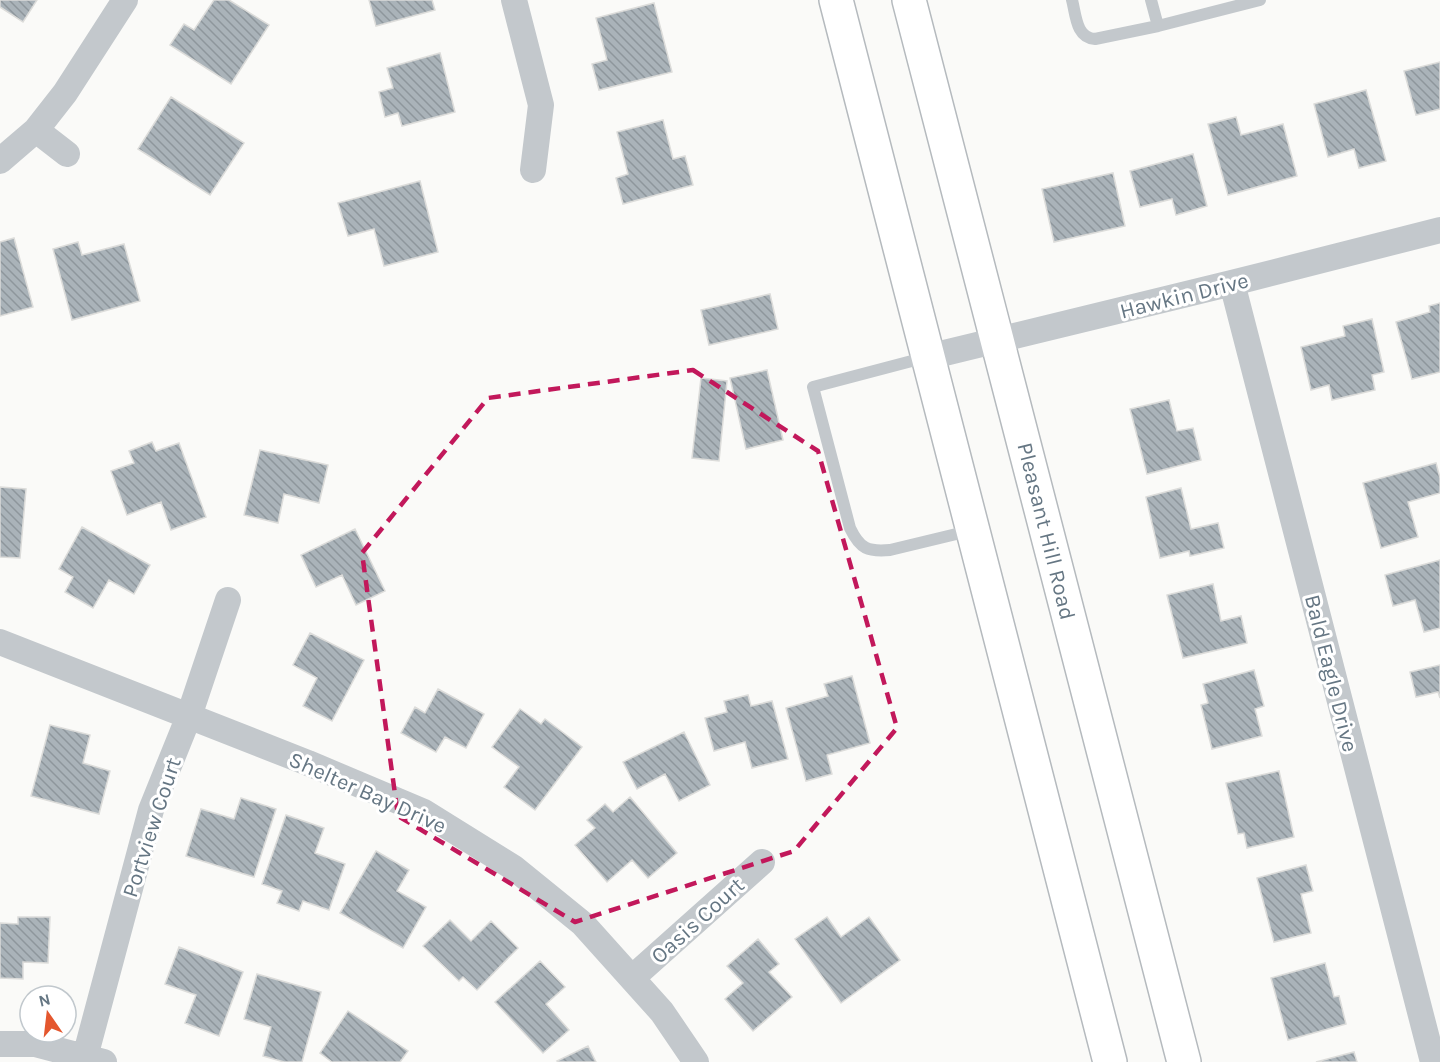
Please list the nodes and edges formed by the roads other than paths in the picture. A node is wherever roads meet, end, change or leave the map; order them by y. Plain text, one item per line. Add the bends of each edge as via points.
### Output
1 (125, 0) edge
2 (514, 0) edge
3 (836, 0) edge
4 (909, 0) edge
5 (1072, 0) edge
6 (1151, 0) edge
7 (1260, 0) edge
8 (1238, 3) edge
9 (1158, 26) junction
10 (36, 130) junction
11 (67, 154) dead end
12 (0, 161) edge
13 (533, 170) dead end
14 (1440, 230) edge
15 (1232, 284) junction
16 (997, 341) junction
17 (928, 357) junction
18 (973, 530) junction
19 (228, 600) dead end
20 (0, 642) edge
21 (189, 716) junction
22 (762, 862) dead end
23 (632, 978) junction
24 (0, 1044) edge
25 (94, 1060) edge
26 (696, 1062) edge
27 (1110, 1062) edge
28 (1184, 1062) edge
29 (1433, 1062) edge

1 - 10 street via 65,93
2 - 13 street via 542,105
3 - 17 main road
4 - 16 main road, Pleasant Hill Road
5 - 9 lane via 1079,29 1088,39
6 - 9 lane
7 - 8 lane
8 - 9 lane
10 - 11 street
10 - 12 street
14 - 15 street, Hawkin Drive
15 - 16 street, Hawkin Drive
15 - 29 street, Bald Eagle Drive
16 - 17 street, Hawkin Drive
16 - 28 main road, Pleasant Hill Road
17 - 18 main road
17 - 18 lane via 813,387 850,528 859,543 867,550 890,550
18 - 27 main road
19 - 21 street, Portview Court
20 - 21 street, Shelter Bay Drive
21 - 23 street, Shelter Bay Drive via 424,812 523,875 583,924
21 - 25 street, Portview Court via 151,810
22 - 23 street, Oasis Court
23 - 26 street, Shelter Bay Drive via 662,1012
24 - 25 street via 35,1044

